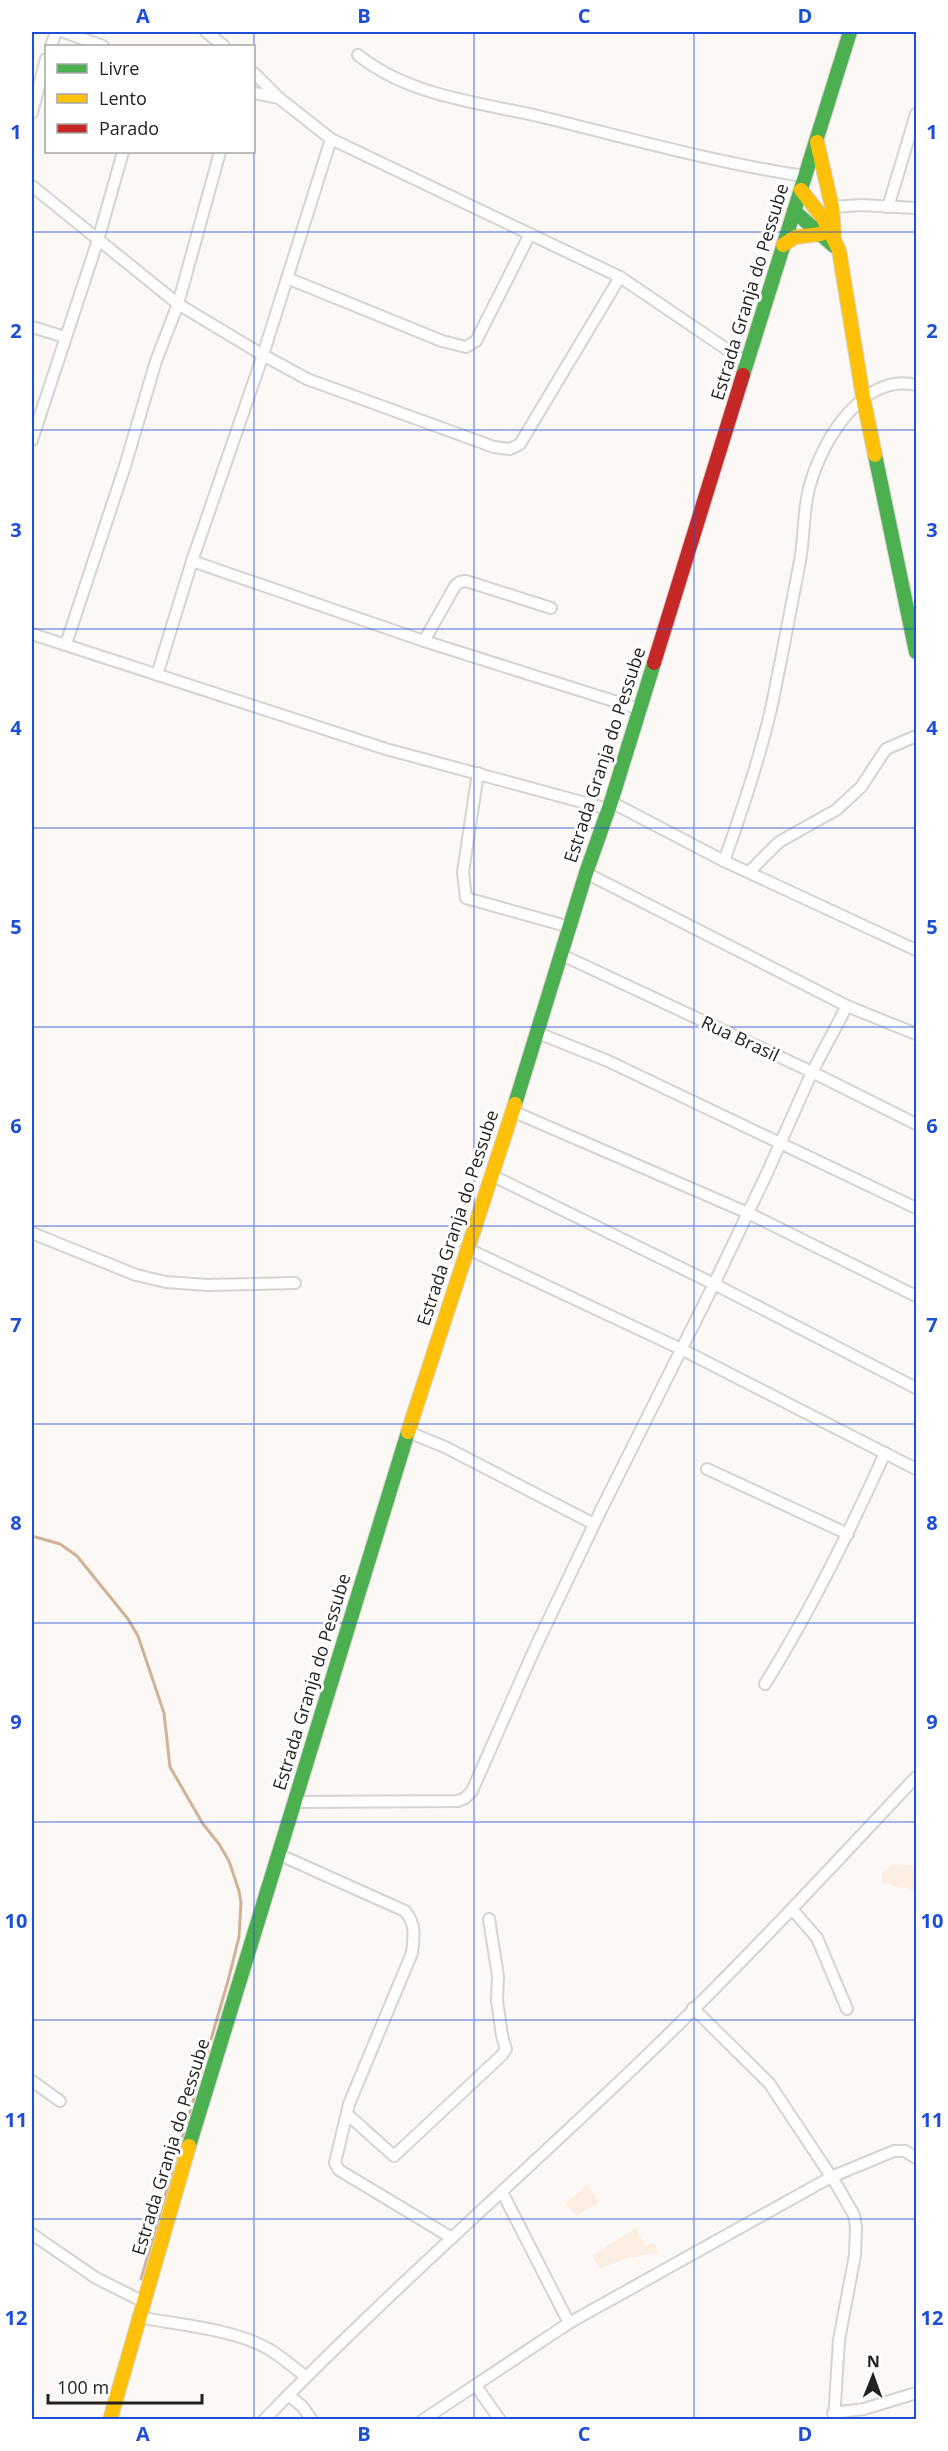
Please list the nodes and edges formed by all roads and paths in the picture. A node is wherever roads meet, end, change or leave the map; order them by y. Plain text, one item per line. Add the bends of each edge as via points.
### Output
1 (64, 32) edge
2 (206, 32) edge
3 (850, 32) edge
4 (100, 45) edge
5 (223, 45) edge
6 (358, 55) dead end
7 (45, 63) edge
8 (255, 74) edge
9 (255, 93) edge
10 (279, 98) junction
11 (32, 113) edge
12 (916, 114) edge
13 (331, 139) junction
14 (817, 142) junction
15 (123, 153) edge
16 (220, 153) edge
17 (804, 176) junction
18 (32, 186) edge
19 (801, 190) junction
20 (832, 207) junction
21 (888, 207) junction
22 (916, 208) edge
23 (794, 210) junction
24 (530, 234) junction
25 (98, 240) junction
26 (831, 240) junction
27 (783, 245) junction
28 (620, 277) junction
29 (287, 278) junction
30 (178, 303) junction
31 (32, 327) edge
32 (65, 337) junction
33 (263, 355) junction
34 (747, 363) junction
35 (916, 385) edge
36 (863, 397) junction
37 (32, 436) edge
38 (192, 561) junction
39 (551, 608) dead end
40 (32, 634) edge
41 (424, 641) junction
42 (66, 644) junction
43 (916, 652) edge
44 (157, 675) junction
45 (639, 709) junction
46 (916, 736) edge
47 (478, 773) junction
48 (609, 805) junction
49 (724, 861) junction
50 (749, 872) junction
51 (586, 873) junction
52 (570, 927) junction
53 (916, 950) edge
54 (562, 955) junction
55 (847, 1006) junction
56 (538, 1033) junction
57 (916, 1034) edge
58 (812, 1072) junction
59 (512, 1111) junction
60 (916, 1124) edge
61 (782, 1142) junction
62 (491, 1175) junction
63 (916, 1208) edge
64 (747, 1213) junction
65 (32, 1233) edge
66 (466, 1248) junction
67 (295, 1283) dead end
68 (714, 1284) junction
69 (916, 1296) edge
70 (681, 1349) junction
71 (916, 1388) edge
72 (408, 1432) junction
73 (885, 1453) junction
74 (707, 1469) dead end
75 (916, 1469) edge
76 (594, 1524) junction
77 (848, 1534) junction
78 (765, 1684) dead end
79 (916, 1777) edge
80 (295, 1802) junction
81 (280, 1855) junction
82 (792, 1909) junction
83 (489, 1919) dead end
84 (693, 2008) junction
85 (847, 2009) dead end
86 (32, 2081) edge
87 (60, 2101) dead end
88 (347, 2114) junction
89 (916, 2158) edge
90 (831, 2177) junction
91 (502, 2192) junction
92 (32, 2234) edge
93 (452, 2238) junction
94 (144, 2302) junction
95 (138, 2317) junction
96 (570, 2323) junction
97 (306, 2377) junction
98 (476, 2386) junction
99 (916, 2393) edge
100 (288, 2395) junction
101 (442, 2415) edge
102 (833, 2416) edge
103 (110, 2420) edge
104 (264, 2420) edge
105 (312, 2420) edge
106 (423, 2420) edge
107 (500, 2420) edge

1 - 4 street
2 - 5 street
3 - 14 main road, Estrada Granja do Pessube
6 - 17 street via 374,68 414,88 723,163
7 - 11 street
8 - 10 street
9 - 10 street
10 - 13 street
12 - 21 street
13 - 24 street
13 - 29 street
14 - 17 main road, Estrada Granja do Pessube
14 - 20 main road
15 - 25 street
16 - 30 street
17 - 19 main road, Estrada Granja do Pessube
18 - 25 street
19 - 23 main road, Estrada Granja do Pessube
19 - 26 main road via 823,217
20 - 21 street
20 - 26 main road
21 - 22 street
23 - 26 main road
23 - 27 main road, Estrada Granja do Pessube
24 - 28 street
24 - 29 street via 476,341 466,347 442,341
25 - 30 street
25 - 32 street
26 - 27 main road via 799,235 788,238
26 - 36 main road
27 - 34 main road, Estrada Granja do Pessube
28 - 33 street via 520,444 510,449 476,441 359,399 307,379
28 - 34 street
29 - 33 street
30 - 33 street
30 - 42 street
31 - 32 street
32 - 37 street
33 - 38 street
34 - 45 main road, Estrada Granja do Pessube
35 - 36 street via 895,384
36 - 43 main road
36 - 49 street via 836,429 807,496 801,558 771,710 752,783
38 - 41 street
38 - 44 street
39 - 41 street via 460,582
40 - 42 street
41 - 45 street
42 - 44 street
44 - 47 street via 386,749
45 - 48 main road, Estrada Granja do Pessube
46 - 50 street via 886,749 861,788 836,810 779,842
47 - 48 street
47 - 52 street via 463,872 466,898
48 - 49 street
48 - 51 main road, Estrada Granja do Pessube
49 - 50 street
50 - 53 street
51 - 52 main road, Estrada Granja do Pessube
51 - 55 street
52 - 54 main road, Estrada Granja do Pessube
54 - 56 main road, Estrada Granja do Pessube
54 - 58 street, Rua Brasil
55 - 57 street
55 - 58 street
56 - 59 main road, Estrada Granja do Pessube
56 - 61 street
58 - 60 street, Rua Brasil
58 - 61 street
59 - 62 main road, Estrada Granja do Pessube
59 - 64 street
61 - 63 street
61 - 64 street
62 - 66 main road, Estrada Granja do Pessube
62 - 68 street
64 - 68 street
64 - 69 street
65 - 67 street via 136,1275 166,1282
66 - 70 street
66 - 72 main road, Estrada Granja do Pessube
68 - 70 street
68 - 71 street
70 - 73 street
70 - 76 street
72 - 76 street
72 - 80 main road, Estrada Granja do Pessube
73 - 75 street
73 - 77 street
74 - 77 street
76 - 80 street via 480,1777 465,1798
77 - 78 street via 800,1628
79 - 82 street
80 - 81 main road, Estrada Granja do Pessube
81 - 88 street via 405,1911 412,1921 412,1953
81 - 94 main road, Estrada Granja do Pessube via 209,2077
82 - 84 street
82 - 85 street via 817,1938
83 - 88 street via 506,2049 502,2055 394,2156
84 - 90 street via 769,2084
84 - 91 street
86 - 87 street
88 - 93 street via 335,2158 339,2170
89 - 90 street via 905,2151 894,2151
90 - 96 street
90 - 102 street via 849,2205 856,2227 855,2255 839,2340
91 - 93 street
91 - 96 street
92 - 94 street via 96,2278
93 - 97 street
94 - 95 main road, Estrada Granja do Pessube
95 - 97 street via 247,2340 271,2351
95 - 103 main road, Estrada Granja do Pessube
96 - 98 street
97 - 100 street
98 - 101 street
98 - 107 street
99 - 102 street
100 - 104 street
100 - 105 street
101 - 106 street

